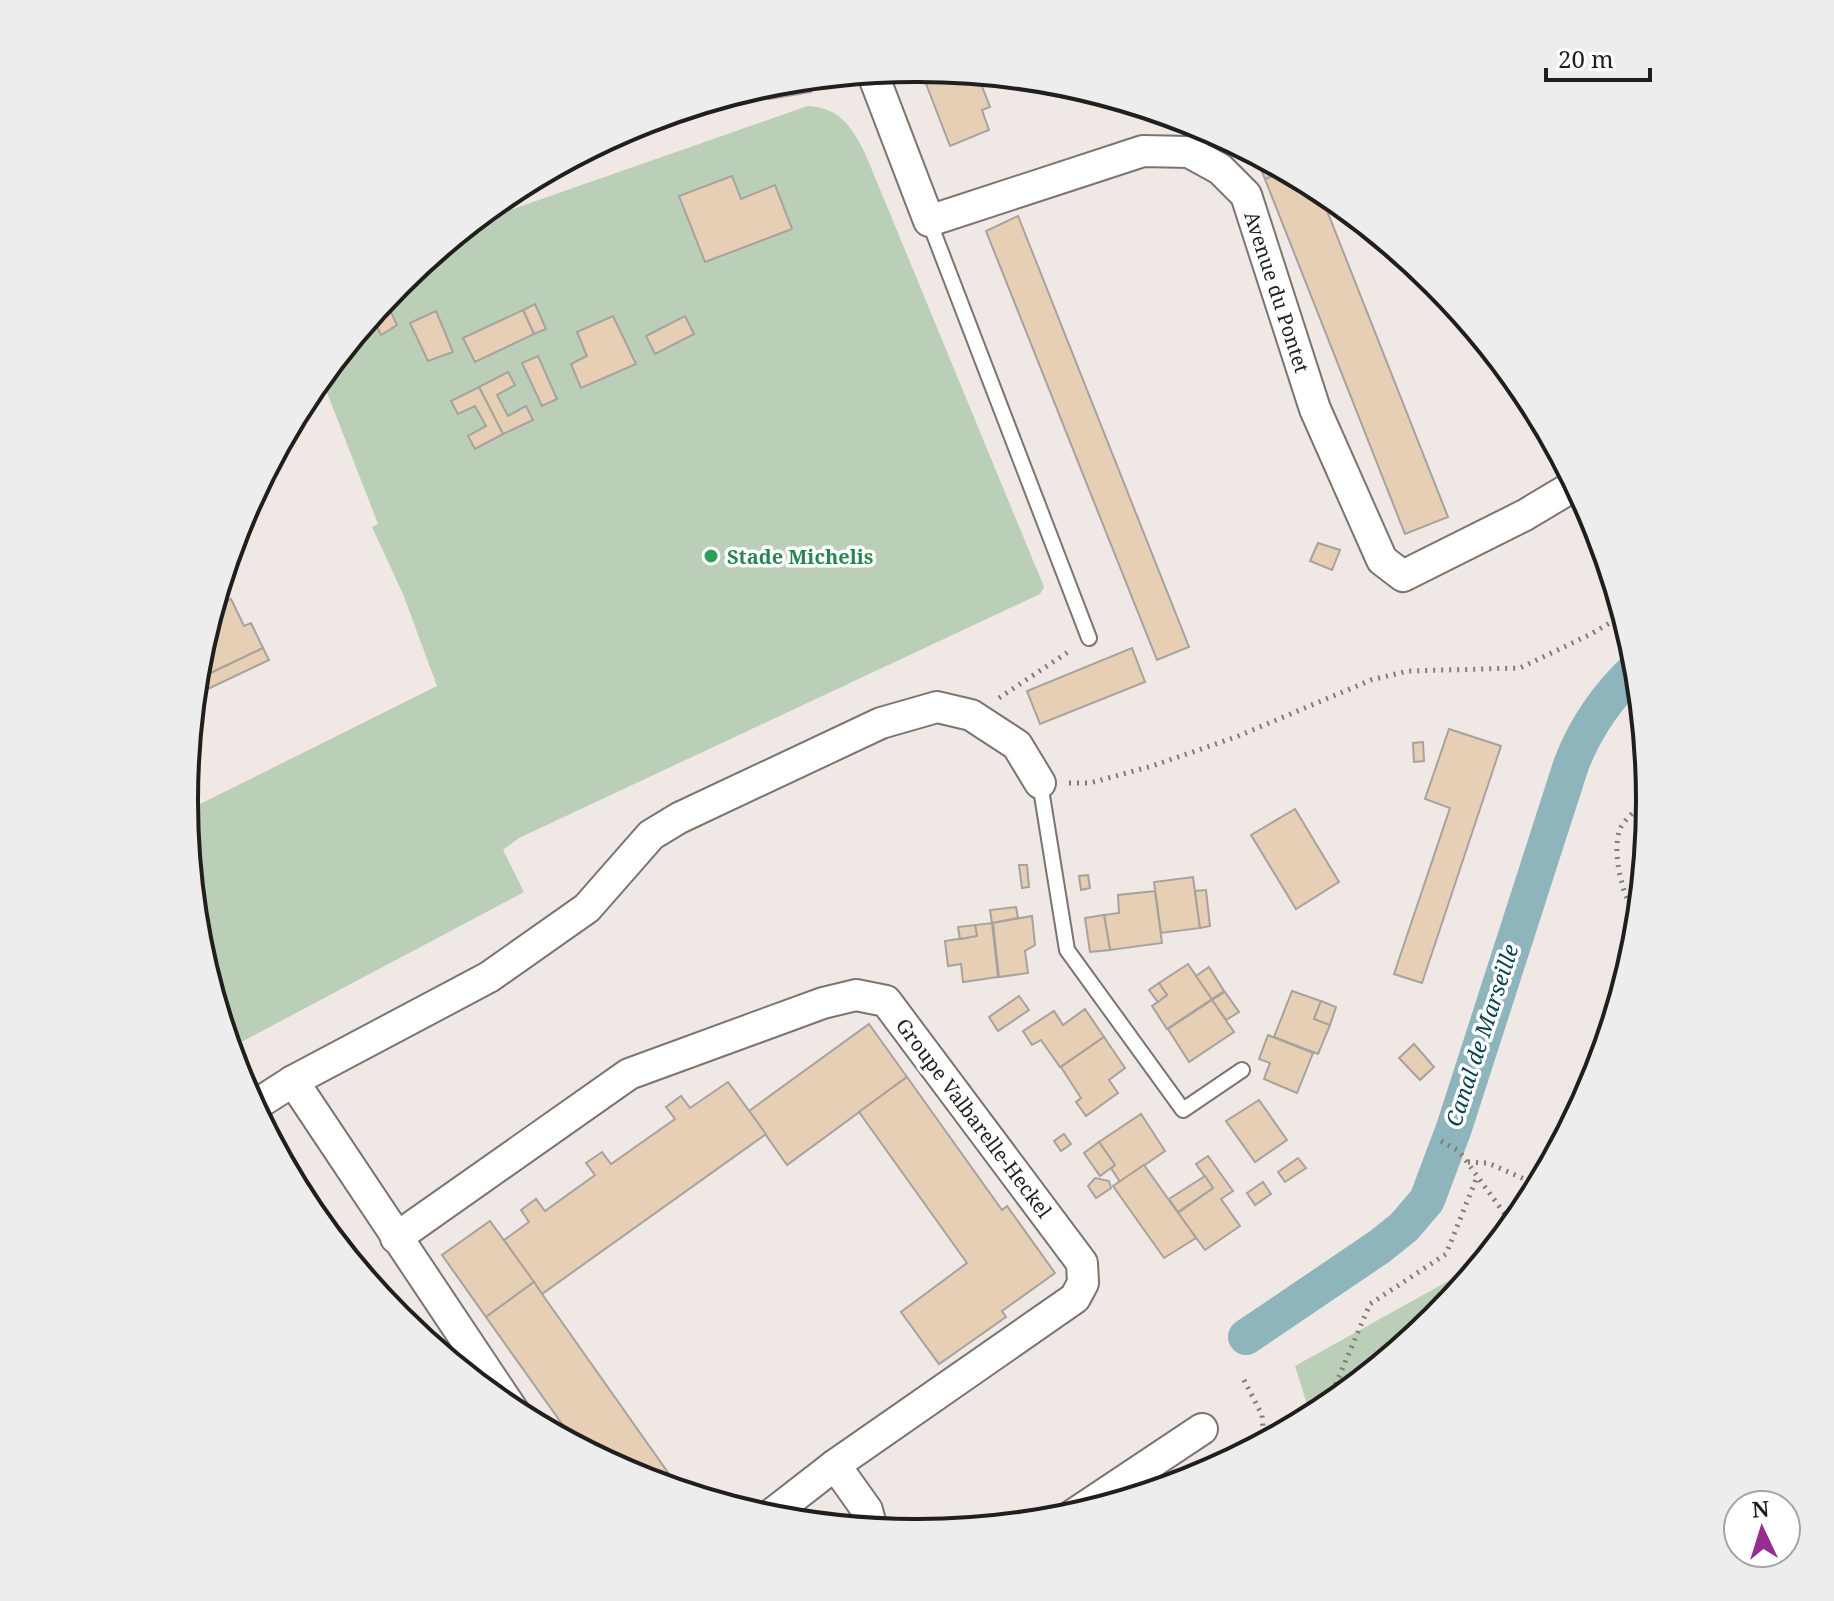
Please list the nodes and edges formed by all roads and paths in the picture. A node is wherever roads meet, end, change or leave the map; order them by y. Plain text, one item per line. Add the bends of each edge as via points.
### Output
1 (876, 84) edge
2 (929, 221) junction
3 (1565, 491) edge
4 (1613, 621) edge
5 (1089, 638) joint
6 (971, 715) junction
7 (1040, 783) junction
8 (1636, 811) edge
9 (1628, 899) edge
10 (1242, 1070) dead end
11 (293, 1081) junction
12 (264, 1099) edge
13 (1441, 1141) dead end
14 (1467, 1162) junction
15 (1477, 1177) junction
16 (1527, 1180) edge
17 (1504, 1214) edge
18 (396, 1238) junction
19 (492, 1379) edge
20 (1244, 1380) dead end
21 (1336, 1384) edge
22 (1202, 1429) dead end
23 (1263, 1430) edge
24 (835, 1465) junction
25 (1103, 1495) edge
26 (782, 1506) edge
27 (869, 1517) edge

1 - 2 street
2 - 3 street, Avenue du Pontet via 1143,151 1189,152 1220,169 1246,195 1315,409 1382,560 1403,576
2 - 5 lane
4 - 7 path via 1520,668 1408,671 1371,680 1152,766 1090,783
5 - 6 path
6 - 7 street via 1017,745
6 - 11 street via 937,707 881,723 679,818 651,835 587,908 489,977
7 - 10 lane via 1067,950 1183,1110
8 - 9 path via 1620,829 1621,885
11 - 12 street
11 - 18 street
13 - 14 path
14 - 15 path
14 - 16 path via 1488,1163
15 - 17 path
15 - 21 path via 1446,1254 1370,1304
18 - 19 street
18 - 24 street, Groupe Valbarelle-Heckel via 629,1074 823,1003 856,995 886,1001 1082,1263 1083,1283 1075,1298
20 - 23 path via 1262,1415
22 - 25 street
24 - 26 street, Groupe Valbarelle-Heckel
24 - 27 street

